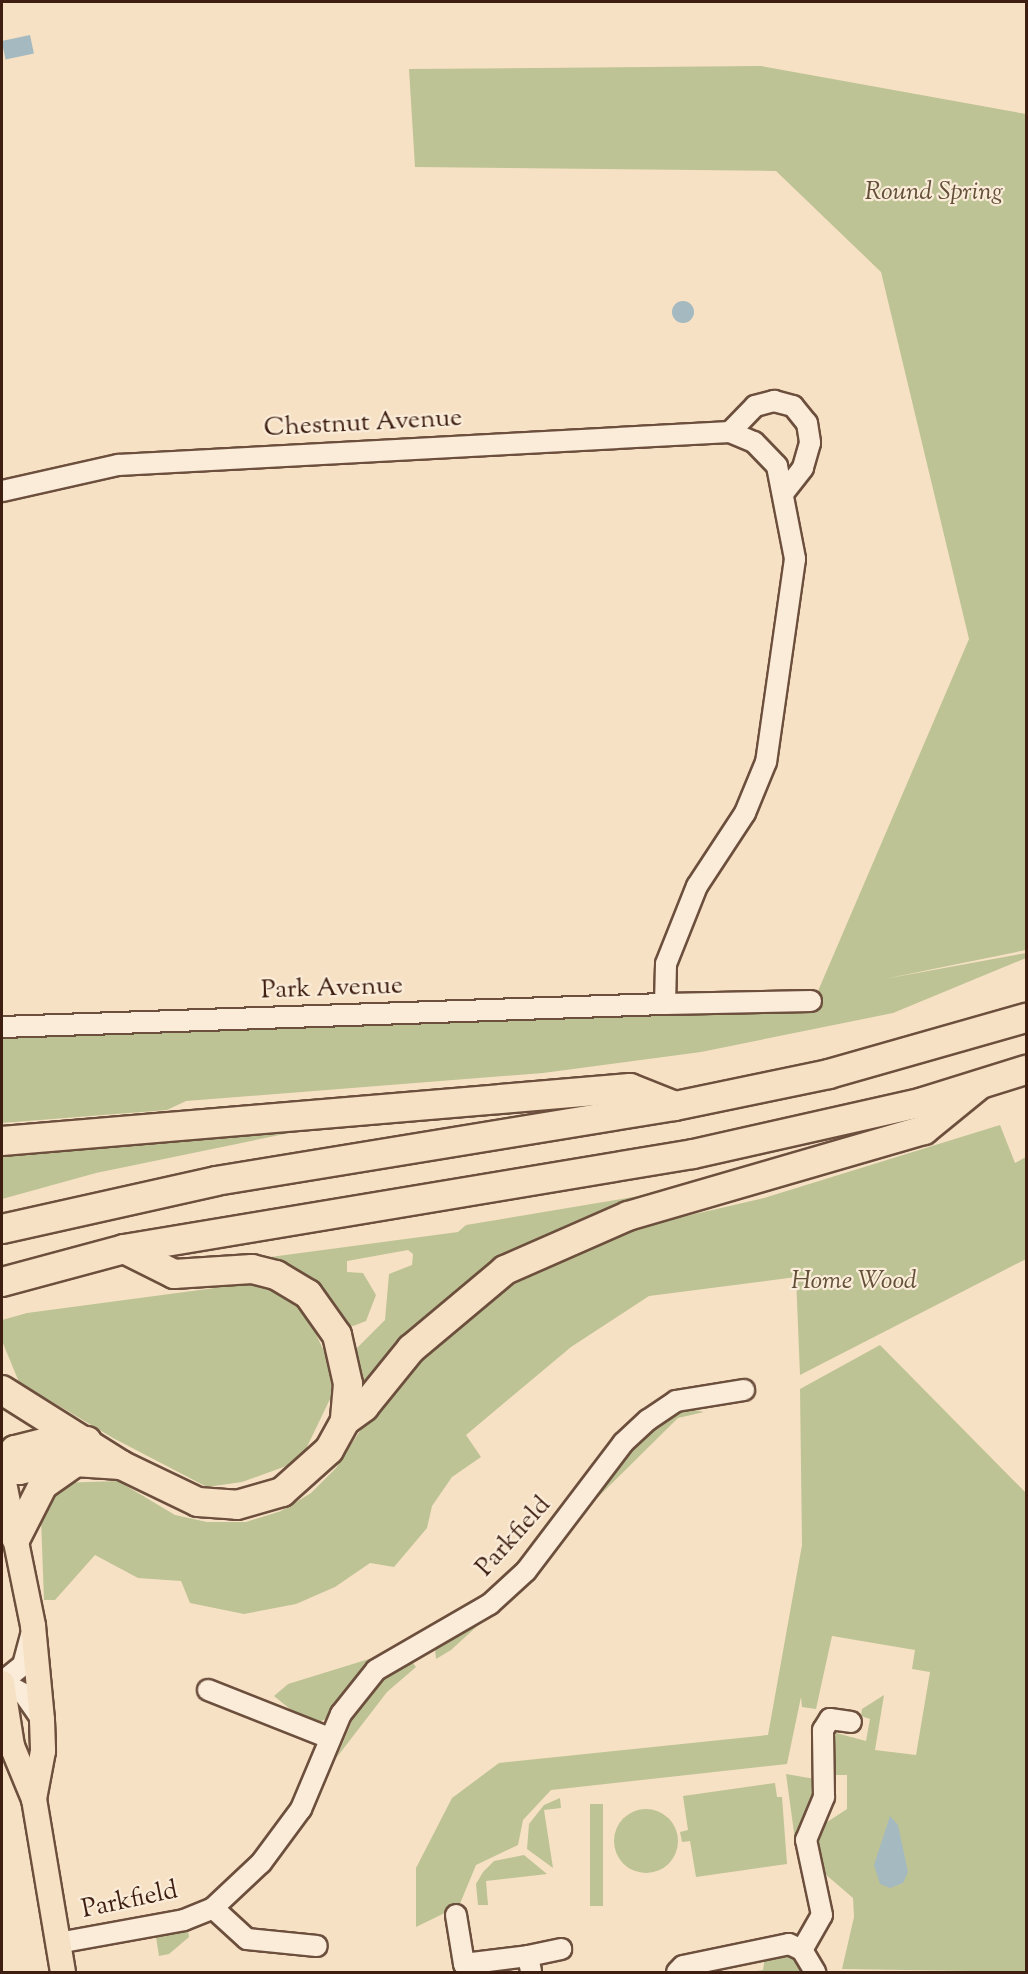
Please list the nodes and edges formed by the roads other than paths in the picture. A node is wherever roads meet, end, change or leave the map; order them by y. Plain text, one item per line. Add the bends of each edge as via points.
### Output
1 (730, 432) junction
2 (2, 491) edge
3 (786, 491) junction
4 (811, 1001) dead end
5 (665, 1004) junction
6 (1026, 1018) edge
7 (2, 1027) edge
8 (1026, 1070) edge
9 (978, 1086) junction
10 (675, 1106) junction
11 (2, 1141) edge
12 (2, 1229) edge
13 (124, 1249) junction
14 (2, 1282) edge
15 (2, 1390) edge
16 (744, 1390) dead end
17 (345, 1422) junction
18 (82, 1452) junction
19 (2, 1466) edge
20 (2, 1473) edge
21 (16, 1538) junction
22 (33, 1626) junction
23 (2, 1683) edge
24 (208, 1690) dead end
25 (42, 1720) junction
26 (851, 1722) dead end
27 (329, 1737) junction
28 (34, 1799) junction
29 (213, 1908) junction
30 (456, 1915) dead end
31 (58, 1942) junction
32 (561, 1949) dead end
33 (311, 1950) dead end
34 (802, 1950) junction
35 (530, 1964) edge
36 (459, 1968) edge
37 (63, 1972) edge
38 (677, 1972) edge
39 (814, 1972) edge

1 - 2 street, Chestnut Avenue via 118,465
1 - 3 street, Chestnut Avenue via 754,442 777,466
1 - 3 street via 755,406 774,400 793,406 807,423 810,443 803,468
3 - 5 street, Chestnut Avenue via 795,559 766,762 745,813 697,886 666,964
4 - 5 street
5 - 7 street, Park Avenue
6 - 10 highway via 829,1074
8 - 9 highway
9 - 13 highway via 693,1154
9 - 17 highway via 924,1130 628,1216 543,1250 506,1270 440,1322
10 - 11 highway via 630,1088
10 - 12 highway via 216,1182
13 - 14 highway
13 - 17 highway via 174,1274 252,1269 276,1275 308,1294 337,1335 348,1384
15 - 18 highway
16 - 27 street, Parkfield via 676,1401 648,1419 623,1443 526,1571 490,1604 376,1670 351,1698
17 - 18 highway via 304,1477 282,1492 237,1505 198,1502 121,1465
18 - 19 highway via 59,1439 15,1450
18 - 21 highway via 43,1485
20 - 21 main road
21 - 22 main road
22 - 23 street via 23,1665
22 - 25 main road
23 - 25 street via 24,1694
23 - 28 main road via 12,1746
24 - 27 street
25 - 28 main road via 43,1751
26 - 34 street via 830,1719 823,1730 824,1797 806,1840 822,1915
27 - 29 street, Parkfield via 301,1809 261,1863
28 - 31 main road
29 - 31 street, Parkfield via 184,1920
29 - 33 street, Parkfield via 247,1939
30 - 36 street
31 - 37 main road
32 - 35 street
34 - 38 street via 789,1944 765,1947 684,1966
34 - 39 street
35 - 36 street

